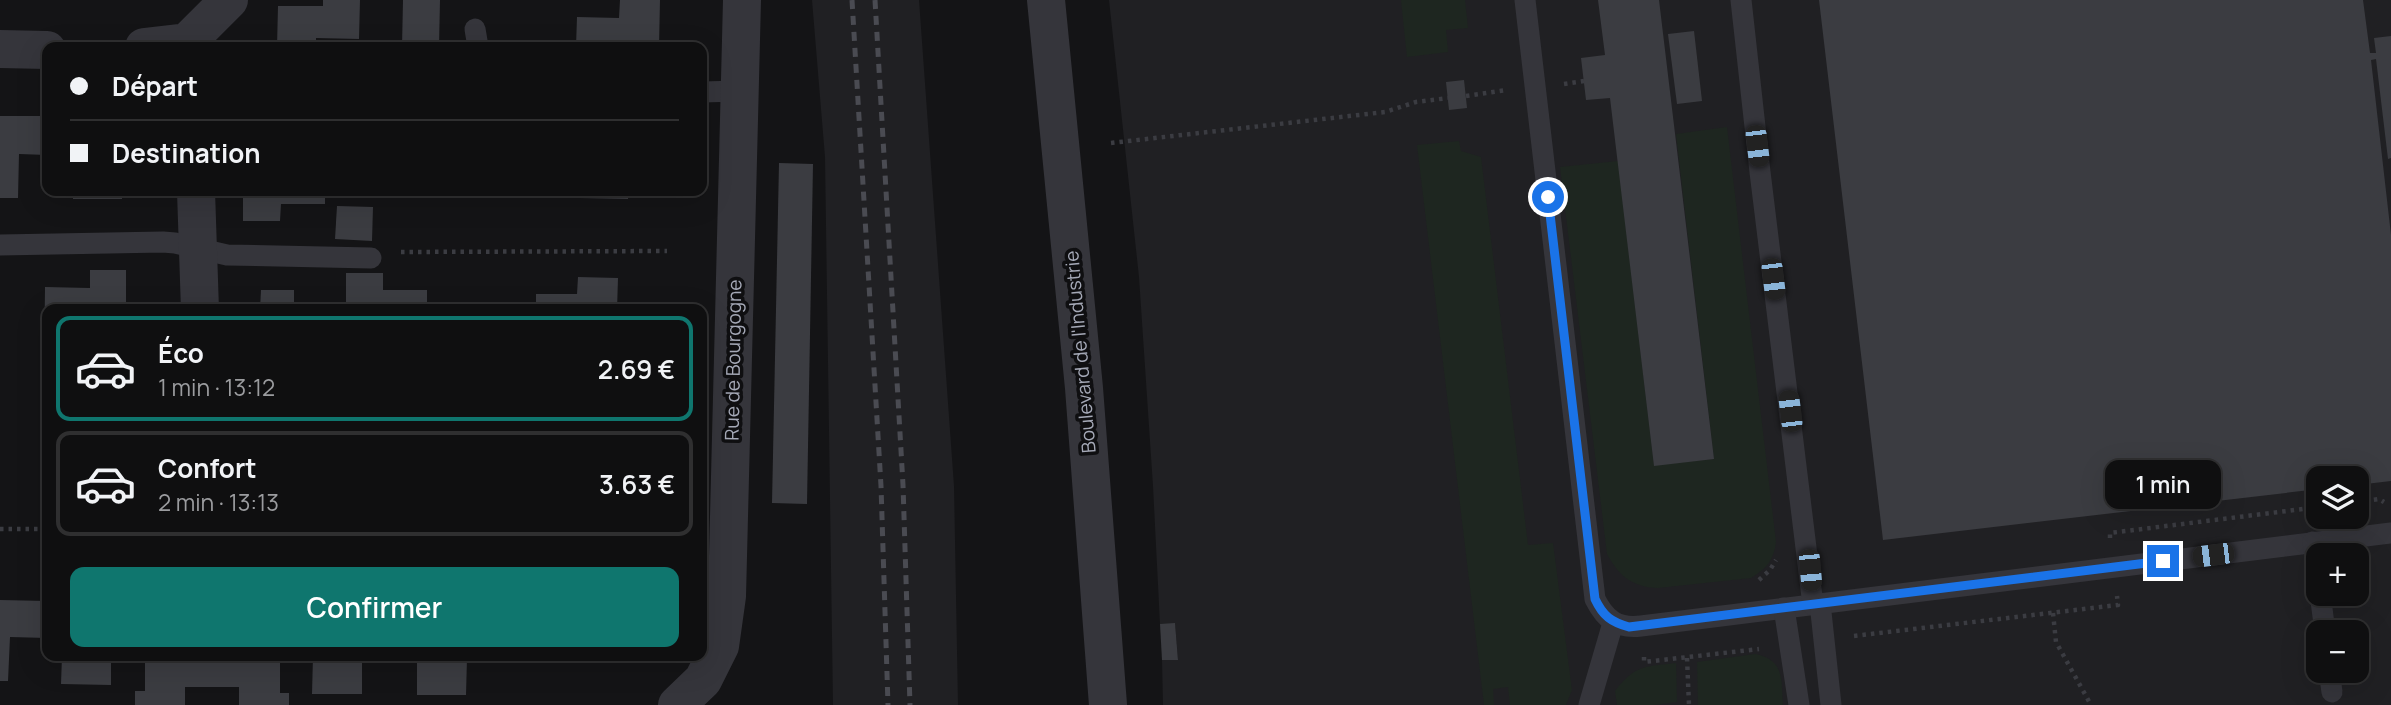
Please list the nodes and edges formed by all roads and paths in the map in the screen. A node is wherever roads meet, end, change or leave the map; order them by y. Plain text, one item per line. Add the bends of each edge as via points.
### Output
1 (229, 0) edge
2 (742, 0) edge
3 (1046, 0) edge
4 (1525, 0) edge
5 (1741, 0) edge
6 (190, 42) edge
7 (0, 49) edge
8 (42, 50) edge
9 (720, 91) edge
10 (1448, 98) dead end
11 (1111, 143) dead end
12 (197, 196) edge
13 (0, 245) edge
14 (198, 248) junction
15 (667, 251) dead end
16 (371, 258) joint
17 (200, 304) edge
18 (0, 529) edge
19 (42, 529) edge
20 (2391, 533) edge
21 (2313, 542) joint
22 (1816, 604) junction
23 (1784, 608) junction
24 (2053, 613) dead end
25 (1613, 622) junction
26 (1687, 658) dead end
27 (2331, 683) edge
28 (2332, 692) dead end
29 (677, 705) edge
30 (1108, 705) edge
31 (1589, 705) edge
32 (1689, 705) edge
33 (1799, 705) edge
34 (1831, 705) edge
35 (2091, 705) edge

1 - 6 street
2 - 9 street, Rue de Bourgogne
3 - 30 street, Boulevard de l'Industrie via 1084,388
4 - 25 lane via 1595,599
5 - 22 lane
7 - 8 street
9 - 29 street, Rue de Bourgogne via 727,596 720,646 703,680
10 - 11 path via 1385,111
12 - 14 street
13 - 14 lane via 163,242
14 - 16 lane via 227,254
14 - 17 street
15 - 16 path via 390,252
18 - 19 path
20 - 21 lane
21 - 22 lane
22 - 23 lane
22 - 34 lane
23 - 25 lane via 1629,627
23 - 33 lane
24 - 35 path via 2056,642
25 - 31 lane
26 - 32 path
27 - 28 lane

